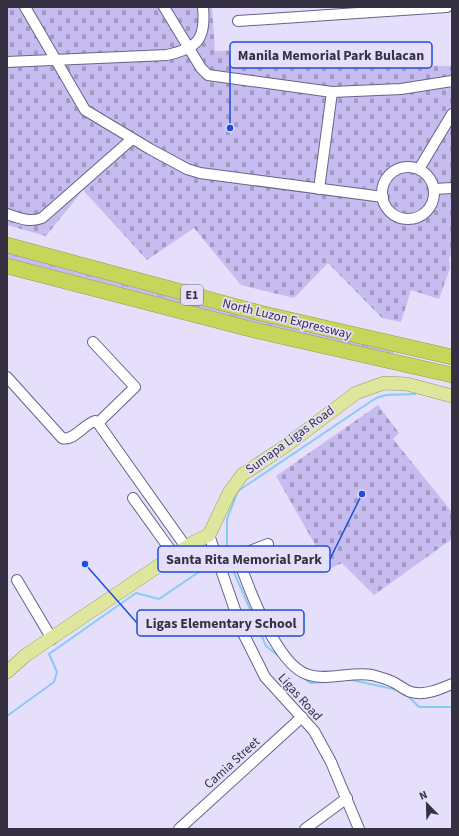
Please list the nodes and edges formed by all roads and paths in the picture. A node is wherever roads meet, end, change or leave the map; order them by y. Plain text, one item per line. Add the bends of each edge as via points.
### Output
1 (25, 7) edge
2 (164, 7) edge
3 (203, 7) edge
4 (447, 7) edge
5 (346, 10) edge
6 (238, 21) dead end
7 (189, 48) junction
8 (57, 60) junction
9 (7, 62) edge
10 (452, 81) edge
11 (332, 92) junction
12 (452, 114) edge
13 (132, 139) junction
14 (419, 169) junction
15 (319, 188) junction
16 (452, 188) edge
17 (434, 189) junction
18 (383, 197) junction
19 (7, 214) edge
20 (7, 245) edge
21 (7, 266) edge
22 (93, 342) dead end
23 (452, 357) edge
24 (452, 375) edge
25 (7, 376) edge
26 (452, 396) edge
27 (98, 423) junction
28 (133, 498) dead end
29 (209, 535) junction
30 (268, 544) dead end
31 (186, 547) junction
32 (174, 555) junction
33 (228, 559) junction
34 (17, 580) dead end
35 (52, 638) junction
36 (7, 672) edge
37 (452, 684) edge
38 (302, 717) junction
39 (347, 798) junction
40 (179, 829) edge
41 (305, 829) edge
42 (359, 829) edge

1 - 8 street
2 - 7 street
3 - 7 street via 203,34
4 - 5 street
5 - 6 street
7 - 8 street via 167,55
7 - 11 street via 208,75
8 - 9 street
8 - 13 street via 85,110
10 - 11 street via 401,89
11 - 15 street
12 - 14 street
13 - 15 street via 194,171
13 - 19 street via 42,218 28,221
14 - 17 street via 429,177
14 - 18 street via 403,168 390,175 383,189
15 - 18 street
16 - 17 street
17 - 18 street via 434,197 428,209 418,217 410,219 393,214
20 - 23 highway, North Luzon Expressway / E1 via 260,313
21 - 24 highway, North Luzon Expressway / E1 via 254,330
22 - 27 street via 134,387
25 - 27 street via 62,438 70,438 90,422
26 - 29 main road, Sumapa Ligas Road via 407,384 384,383 356,393 242,475 229,493
27 - 31 street
28 - 32 street
29 - 31 main road
29 - 33 street, Ligas Road
30 - 33 street
31 - 32 main road
32 - 35 main road
33 - 37 street via 285,656 302,673 310,676 366,674 380,677 417,693 431,692
33 - 38 street, Ligas Road via 243,633 265,677
34 - 35 street
35 - 36 main road
38 - 39 street, Ligas Road via 314,731
38 - 40 street, Camia Street
39 - 41 street
39 - 42 street, Ligas Road

